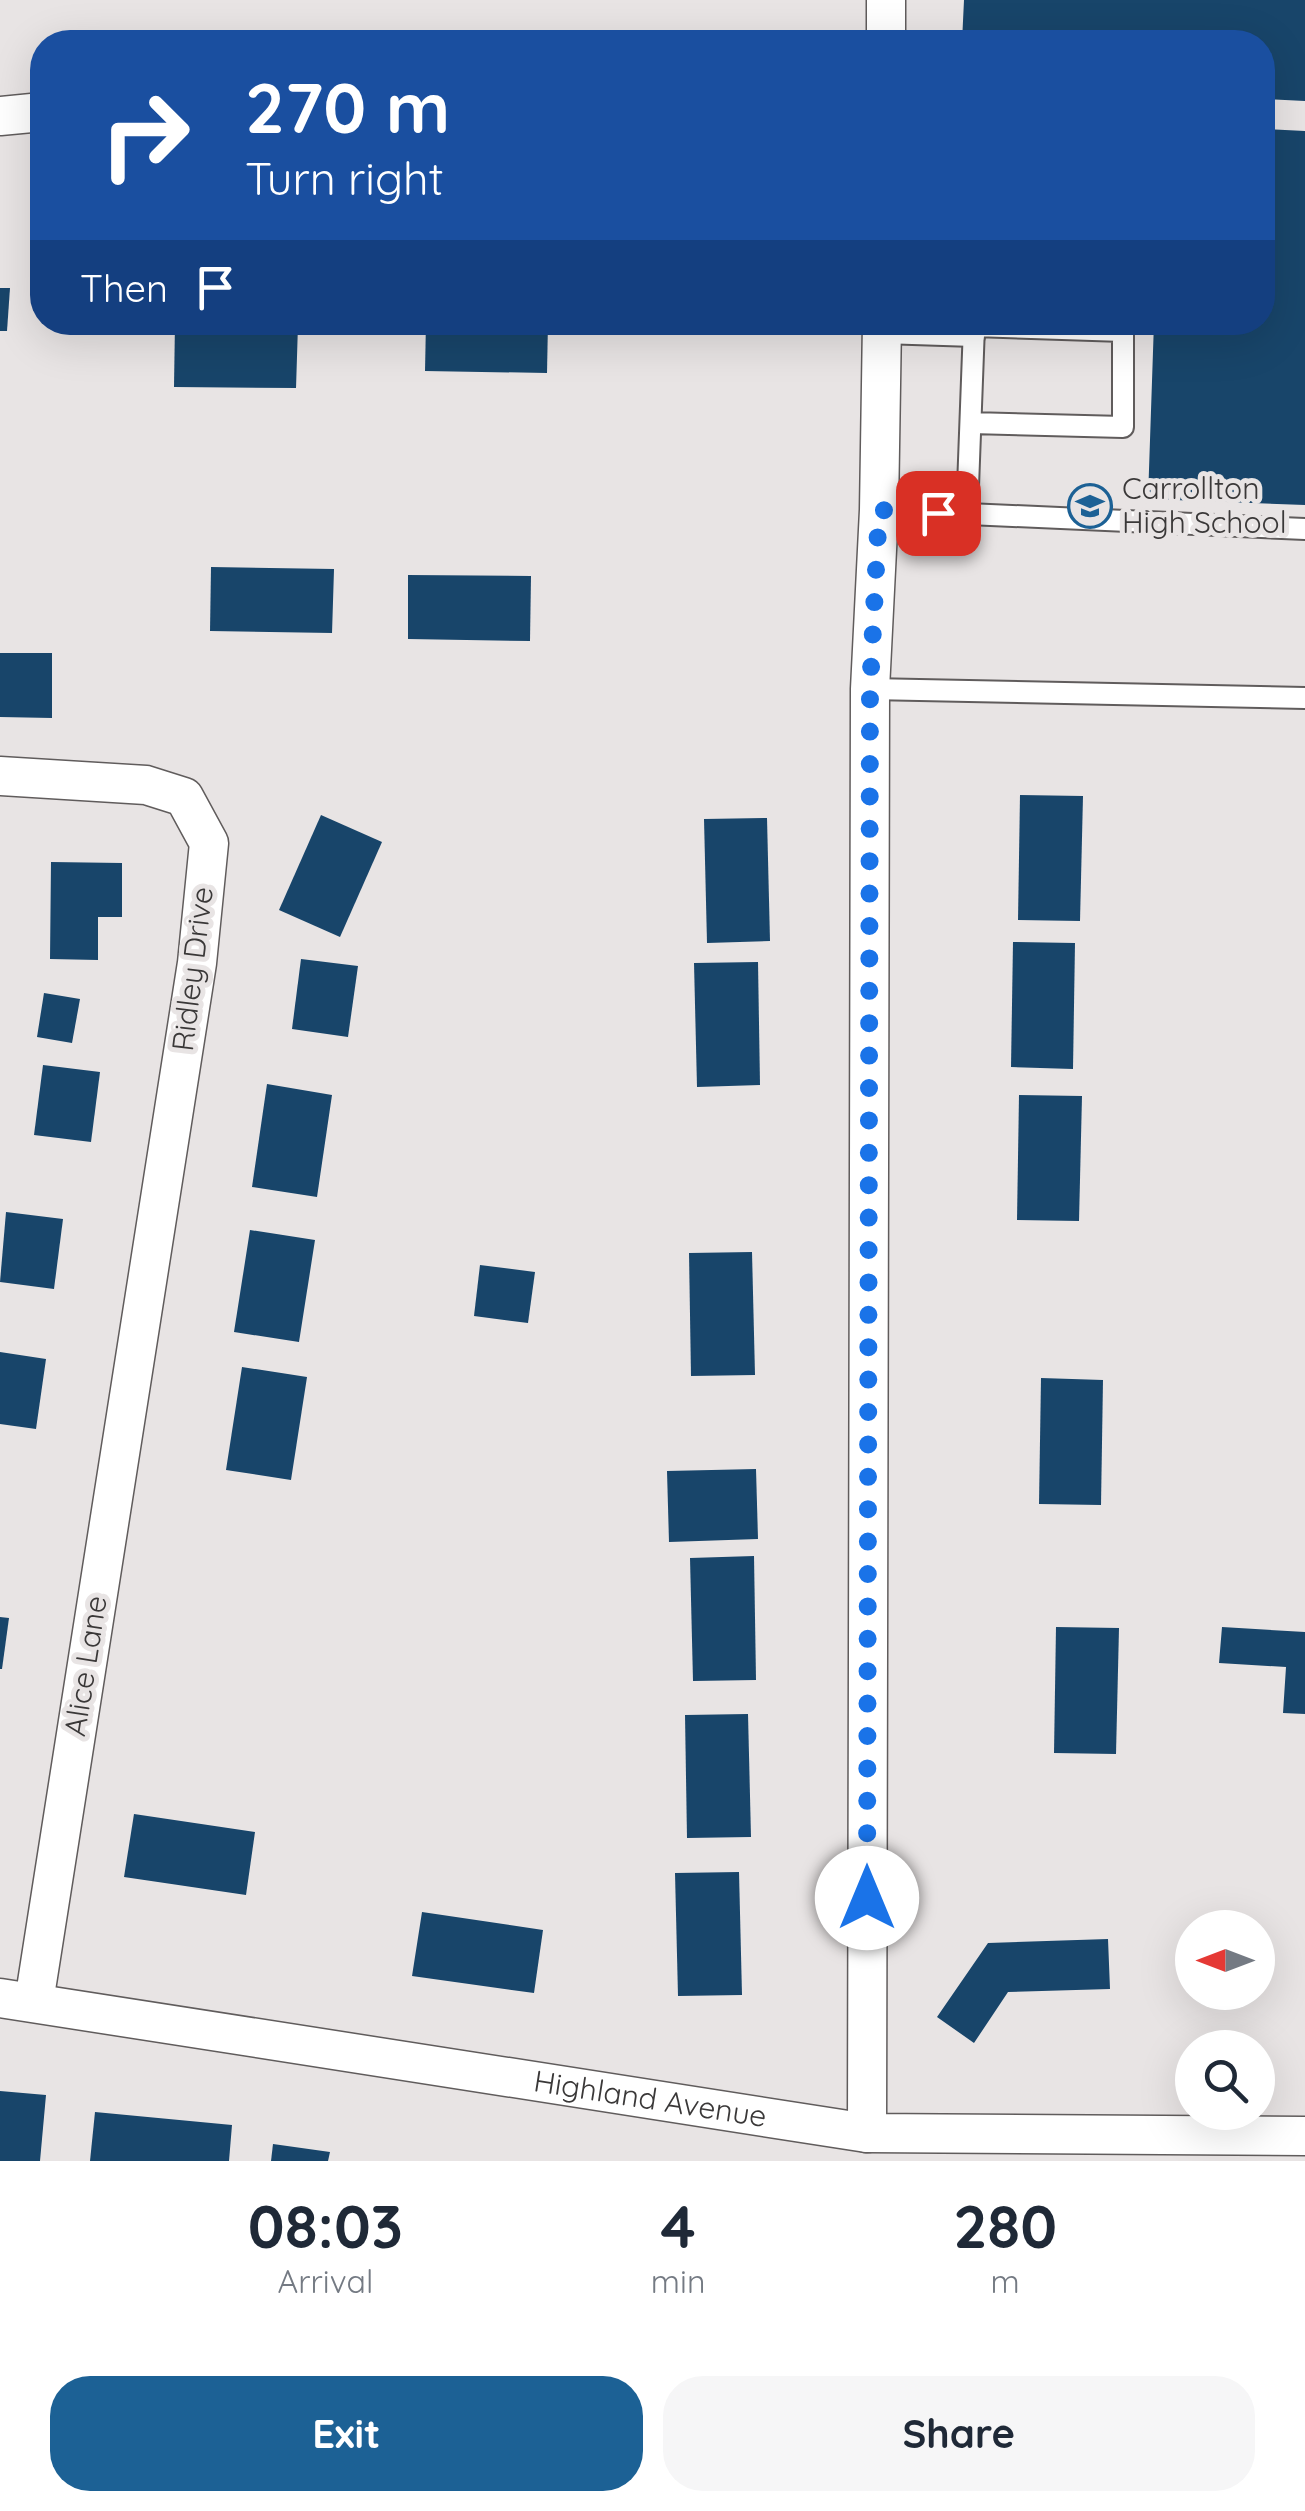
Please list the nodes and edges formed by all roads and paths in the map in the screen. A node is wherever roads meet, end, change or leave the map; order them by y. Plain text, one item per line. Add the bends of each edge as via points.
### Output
1 (886, 0) edge
2 (886, 30) edge
3 (30, 113) edge
4 (0, 116) edge
5 (882, 335) edge
6 (962, 335) edge
7 (1123, 335) edge
8 (974, 336) joint
9 (971, 424) junction
10 (879, 510) junction
11 (967, 514) junction
12 (1305, 529) edge
13 (870, 689) junction
14 (1305, 698) edge
15 (0, 776) edge
16 (139, 1331) joint
17 (17, 2000) edge
18 (867, 2132) junction
19 (1305, 2136) edge

1 - 2 street
3 - 4 street
5 - 10 street
6 - 8 lane
7 - 9 lane via 1123,427
8 - 9 lane
9 - 11 lane
10 - 11 lane
10 - 13 street
11 - 12 lane
13 - 14 lane
13 - 18 street
15 - 16 street, Ridley Drive via 146,785 184,798 209,843 197,964
16 - 17 street, Alice Lane
17 - 18 street, Highland Avenue
18 - 19 street, Highland Avenue

